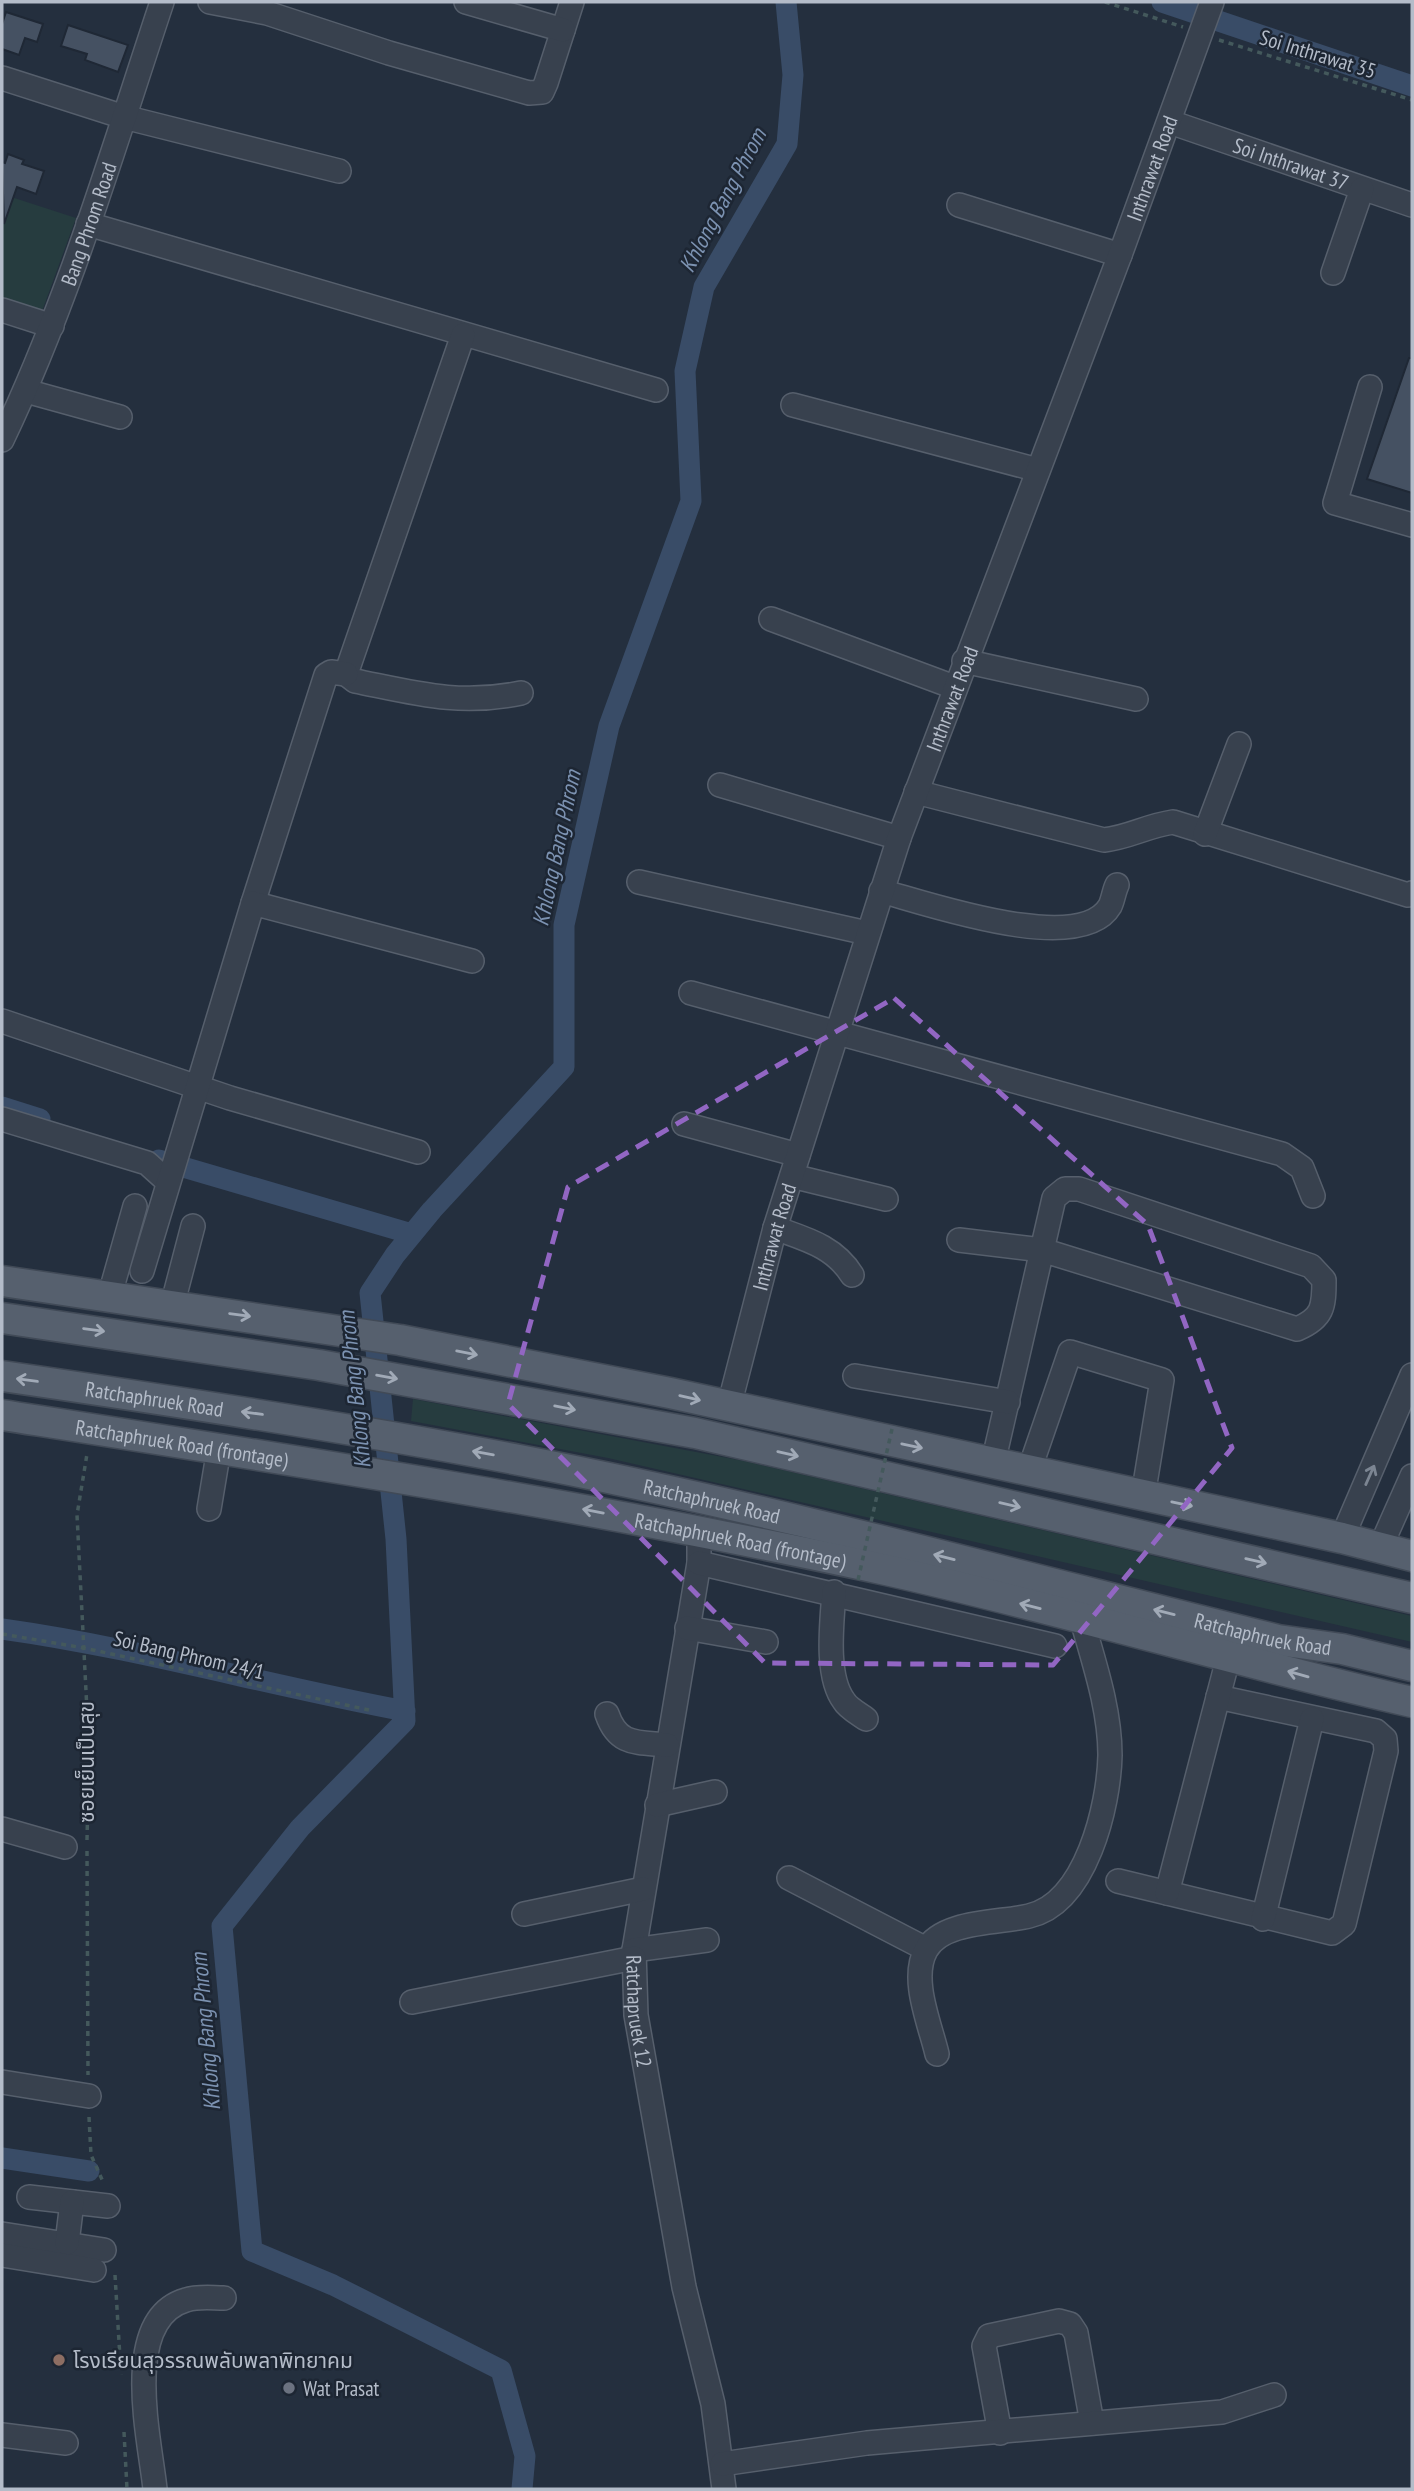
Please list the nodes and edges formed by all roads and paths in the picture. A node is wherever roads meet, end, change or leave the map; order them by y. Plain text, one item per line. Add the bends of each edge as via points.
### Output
1 (162, 2) edge
2 (210, 2) edge
3 (466, 2) edge
4 (572, 2) edge
5 (1105, 2) edge
6 (1211, 4) edge
7 (563, 30) junction
8 (1200, 33) junction
9 (2, 78) edge
10 (1412, 100) edge
11 (124, 117) junction
12 (1170, 122) junction
13 (338, 171) dead end
14 (1362, 189) junction
15 (959, 205) dead end
16 (1412, 205) edge
17 (88, 224) junction
18 (1121, 255) junction
19 (1333, 274) dead end
20 (2, 310) edge
21 (52, 326) junction
22 (463, 335) junction
23 (1370, 387) dead end
24 (656, 390) dead end
25 (16, 399) edge
26 (793, 405) dead end
27 (120, 417) dead end
28 (2, 440) edge
29 (1038, 470) junction
30 (1412, 525) edge
31 (771, 619) dead end
32 (964, 661) junction
33 (346, 674) junction
34 (954, 687) junction
35 (521, 693) dead end
36 (1136, 699) dead end
37 (1239, 744) dead end
38 (720, 785) dead end
39 (916, 792) junction
40 (1205, 834) junction
41 (899, 838) junction
42 (639, 882) dead end
43 (1116, 885) dead end
44 (881, 891) junction
45 (1412, 893) edge
46 (253, 903) junction
47 (867, 933) junction
48 (472, 961) dead end
49 (691, 993) dead end
50 (2, 1021) edge
51 (837, 1033) junction
52 (197, 1087) junction
53 (2, 1119) edge
54 (684, 1124) dead end
55 (418, 1152) dead end
56 (795, 1166) junction
57 (170, 1173) junction
58 (1313, 1196) dead end
59 (886, 1199) dead end
60 (135, 1206) dead end
61 (193, 1226) dead end
62 (775, 1228) junction
63 (959, 1240) dead end
64 (1042, 1250) junction
65 (142, 1271) dead end
66 (852, 1275) dead end
67 (2, 1281) edge
68 (102, 1297) junction
69 (2, 1299) edge
70 (172, 1306) junction
71 (2, 1318) edge
72 (1412, 1375) edge
73 (2, 1376) edge
74 (855, 1376) dead end
75 (1008, 1402) junction
76 (729, 1406) junction
77 (2, 1415) edge
78 (92, 1429) junction
79 (892, 1429) dead end
80 (219, 1449) junction
81 (993, 1463) junction
82 (1029, 1471) junction
83 (1412, 1476) edge
84 (1143, 1496) junction
85 (209, 1508) dead end
86 (699, 1531) junction
87 (1342, 1538) junction
88 (1380, 1548) junction
89 (1412, 1556) edge
90 (699, 1563) junction
91 (1316, 1575) junction
92 (858, 1580) dead end
93 (1412, 1581) edge
94 (834, 1592) junction
95 (1412, 1598) edge
96 (1082, 1620) junction
97 (687, 1628) junction
98 (2, 1634) edge
99 (1278, 1640) junction
100 (766, 1642) dead end
101 (1055, 1646) dead end
102 (84, 1647) junction
103 (1229, 1655) junction
104 (1412, 1665) edge
105 (1333, 1684) junction
106 (1412, 1691) edge
107 (1218, 1697) junction
108 (1412, 1702) edge
109 (369, 1710) dead end
110 (607, 1714) dead end
111 (866, 1718) dead end
112 (1318, 1721) junction
113 (667, 1745) junction
114 (715, 1792) dead end
115 (657, 1805) junction
116 (2, 1829) edge
117 (65, 1847) dead end
118 (789, 1878) dead end
119 (1118, 1881) dead end
120 (643, 1889) junction
121 (1167, 1894) junction
122 (524, 1914) dead end
123 (1264, 1919) junction
124 (707, 1940) dead end
125 (926, 1949) junction
126 (634, 1954) junction
127 (412, 2002) dead end
128 (937, 2054) dead end
129 (2, 2082) edge
130 (89, 2096) junction
131 (29, 2197) dead end
132 (72, 2202) junction
133 (107, 2206) joint
134 (2, 2234) edge
135 (67, 2243) junction
136 (2, 2255) edge
137 (104, 2264) junction
138 (224, 2298) dead end
139 (122, 2381) dead end
140 (1275, 2395) dead end
141 (124, 2421) dead end
142 (1092, 2423) junction
143 (1000, 2433) junction
144 (2, 2435) edge
145 (66, 2443) dead end
146 (722, 2464) junction
147 (127, 2489) edge
148 (155, 2489) edge
149 (724, 2489) edge

1 - 11 street, Bang Phrom Road
2 - 7 street via 267,13 529,93 542,92
3 - 7 street
4 - 7 street
5 - 8 path, Soi Inthrawat 35
6 - 8 street, Inthrawat Road
8 - 10 path, Soi Inthrawat 35
8 - 12 street, Inthrawat Road
9 - 11 street
11 - 13 street
11 - 17 street, Bang Phrom Road
12 - 14 street, Soi Inthrawat 37
12 - 18 street, Inthrawat Road
14 - 16 street, Soi Inthrawat 37
14 - 19 street
15 - 18 street
17 - 21 street, Bang Phrom Road
17 - 22 street
18 - 29 street, Inthrawat Road
20 - 21 street
21 - 25 street, Bang Phrom Road
22 - 24 street
22 - 33 street
23 - 30 street via 1335,503
25 - 27 street
25 - 28 street, Bang Phrom Road
26 - 29 street
29 - 32 street, Inthrawat Road
31 - 34 street
32 - 34 street, Inthrawat Road
32 - 36 street
33 - 35 street via 355,681 444,700 494,699
33 - 46 street via 326,675
34 - 39 street, Inthrawat Road
37 - 40 street
38 - 41 street
39 - 40 street via 1104,840 1126,838 1148,825 1173,822
39 - 41 street, Inthrawat Road
40 - 45 street
41 - 44 street, Inthrawat Road
42 - 47 street
43 - 44 street via 1109,908 1093,919 1075,927 1028,929
44 - 47 street, Inthrawat Road
46 - 48 street
46 - 52 street
47 - 51 street, Inthrawat Road
49 - 51 street
50 - 52 street
51 - 56 street, Inthrawat Road
51 - 58 street via 1282,1154 1302,1168
52 - 55 street
52 - 57 street
53 - 57 street
54 - 56 street
56 - 59 street
56 - 62 street, Inthrawat Road
57 - 65 street
60 - 68 street
61 - 70 street
62 - 66 street via 832,1252
62 - 76 street, Inthrawat Road
63 - 64 street
64 - 64 street via 1054,1198 1065,1189 1079,1189 1311,1266 1324,1280 1324,1305 1312,1322 1297,1329
64 - 75 street
67 - 68 main road
68 - 70 main road
69 - 70 main road via 126,1310
70 -> 76 main road via 317,1325
71 -> 91 main road via 319,1365 695,1433
87 -> 72 street
99 -> 73 main road, Ratchaphruek Road via 736,1506 320,1423
74 - 75 street
75 - 81 street
76 -> 81 main road
77 - 78 main road, Ratchaphruek Road (frontage)
78 - 80 main road, Ratchaphruek Road (frontage)
78 - 102 path, ซอยเย็นเป็นสุข via 77,1515
79 - 92 path, bridge
80 - 85 street
86 -> 80 main road, Ratchaphruek Road (frontage)
81 - 82 main road
82 - 84 main road
82 - 84 street via 1070,1352 1162,1380
83 - 88 street
84 -> 87 main road
86 - 90 street, Ratchapruek 12
96 -> 86 main road, Ratchaphruek Road (frontage) via 890,1571
87 - 88 main road
88 - 89 main road
90 - 94 street
90 - 97 street, Ratchapruek 12
91 - 93 main road via 1348,1567
91 - 95 main road
94 - 101 street
94 - 111 street via 831,1643 835,1676 844,1701
96 - 103 main road, Ratchaphruek Road (frontage)
96 - 125 street via 1104,1703 1110,1755 1103,1809 1084,1866 1055,1905 1029,1916 988,1919 945,1934
97 - 100 street
97 - 113 street, Ratchapruek 12
98 - 102 path, Soi Bang Phrom 24/1
99 - 104 main road, Ratchaphruek Road
99 - 106 main road
102 - 109 path, Soi Bang Phrom 24/1
102 - 130 path, ซอยเย็นเป็นสุข via 89,1751
105 -> 103 main road, Ratchaphruek Road (frontage)
103 - 107 street
105 - 108 main road, Ratchaphruek Road (frontage)
105 - 112 street
107 - 112 street
107 - 121 street
110 - 113 street via 612,1730 628,1741
112 - 123 street
112 - 123 street via 1376,1731 1385,1740 1344,1924 1332,1933
113 - 115 street, Ratchapruek 12
114 - 115 street
115 - 120 street, Ratchapruek 12
116 - 117 street
118 - 125 street
119 - 121 street
120 - 122 street
120 - 126 street, Ratchapruek 12
121 - 123 street
124 - 126 street
125 - 128 street via 919,1978
126 - 127 street
126 - 146 street, Ratchapruek 12 via 636,2015 684,2287 713,2404
129 - 130 street
130 - 133 path, ซอยเย็นเป็นสุข via 91,2155 104,2181
131 - 132 street
132 - 133 street
132 - 135 street
134 - 135 street
135 - 137 street
136 - 137 street
137 - 139 path
138 - 148 street via 180,2302 145,2345
140 - 142 street via 1222,2412
141 - 147 path
142 - 143 street
142 - 143 street via 1076,2333 1070,2324 1059,2321 989,2336 984,2346
143 - 146 street via 867,2443
144 - 145 street
146 - 149 street, Ratchapruek 12

